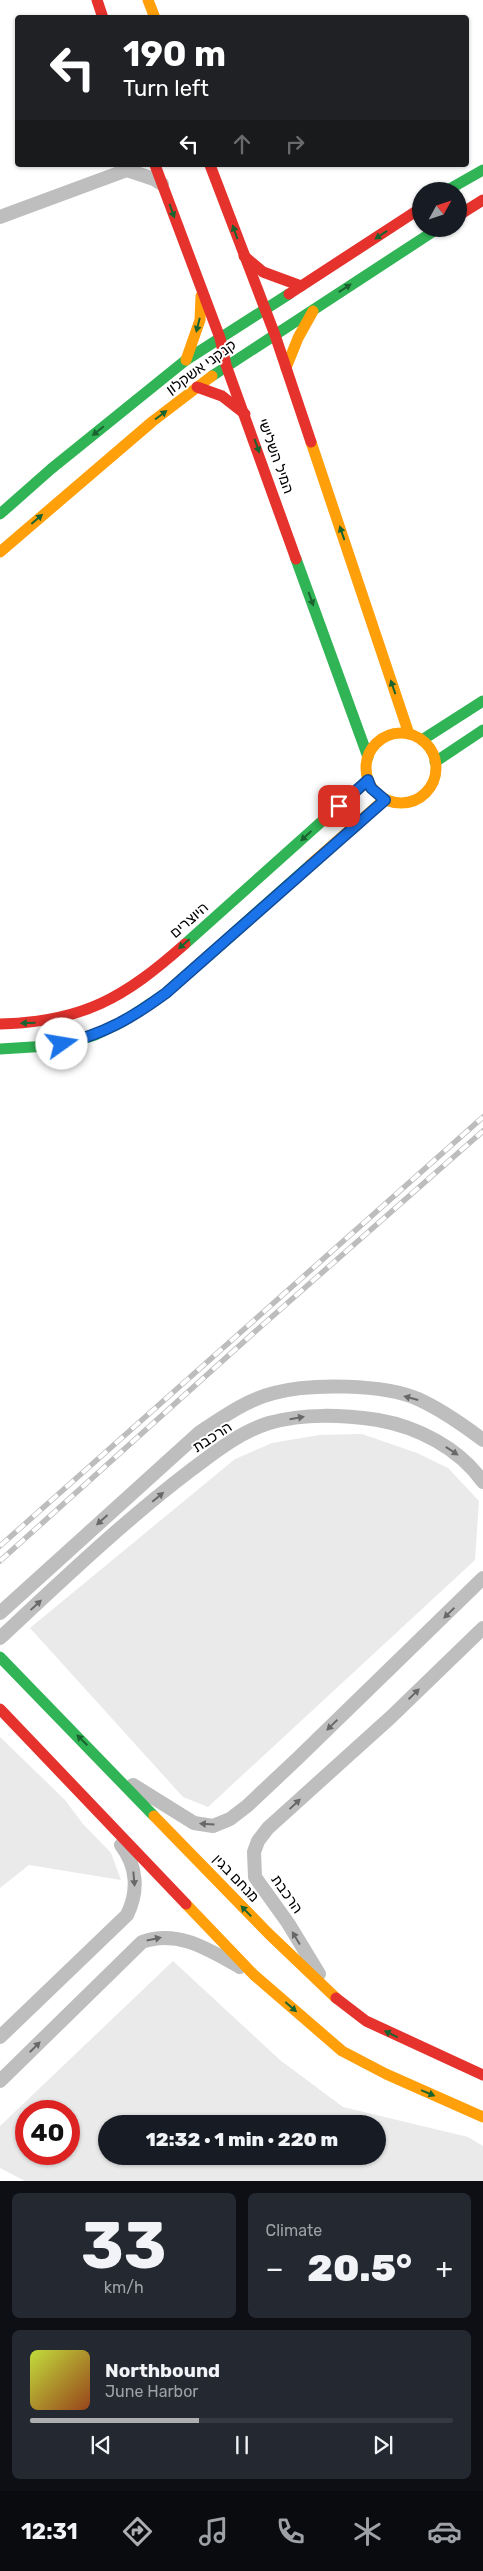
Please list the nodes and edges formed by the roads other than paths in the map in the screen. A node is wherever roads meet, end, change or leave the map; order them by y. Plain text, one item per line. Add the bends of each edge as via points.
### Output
1 (97, 0) edge
2 (148, 0) edge
3 (102, 15) edge
4 (154, 15) edge
5 (156, 167) edge
6 (211, 167) edge
7 (129, 168) edge
8 (483, 170) edge
9 (462, 182) edge
10 (162, 184) junction
11 (483, 200) edge
12 (468, 209) edge
13 (412, 214) edge
14 (0, 217) edge
15 (423, 238) edge
16 (244, 256) junction
17 (301, 286) junction
18 (200, 289) junction
19 (315, 307) junction
20 (264, 309) junction
21 (275, 335) junction
22 (220, 338) junction
23 (186, 360) junction
24 (226, 365) junction
25 (286, 368) junction
26 (197, 388) junction
27 (246, 416) junction
28 (0, 514) edge
29 (0, 552) edge
30 (483, 701) edge
31 (483, 730) edge
32 (409, 734) junction
33 (422, 740) junction
34 (368, 757) junction
35 (435, 762) junction
36 (368, 780) junction
37 (385, 800) junction
38 (0, 1024) edge
39 (0, 1049) edge
40 (483, 1440) edge
41 (483, 1482) edge
42 (483, 1578) edge
43 (0, 1613) edge
44 (483, 1628) edge
45 (0, 1638) edge
46 (3, 1660) edge
47 (0, 1709) edge
48 (116, 1775) junction
49 (82, 1795) junction
50 (254, 1975) junction
51 (331, 1994) junction
52 (0, 2037) edge
53 (483, 2076) edge
54 (0, 2081) edge
55 (483, 2117) edge

1 - 3 street
2 - 4 street
5 - 10 street, המיל השלישי
16 -> 6 street
7 - 10 street
7 - 14 street
8 - 9 street
10 -> 18 street, המיל השלישי
11 - 12 street
13 -> 17 street, קנקני אשקלון
19 -> 15 street, קנקני אשקלון
16 - 17 street via 258,270
16 - 20 street
17 - 20 street, קנקני אשקלון
18 - 22 street, המיל השלישי
18 -> 23 street via 200,320
19 - 21 street, קנקני אשקלון
19 - 25 street
20 - 21 street
20 - 22 street, קנקני אשקלון
21 - 24 street, קנקני אשקלון
21 - 25 street
22 - 23 street, קנקני אשקלון
22 - 24 street, המיל השלישי
23 -> 28 street, קנקני אשקלון
24 - 26 street, קנקני אשקלון
24 - 27 street, המיל השלישי
32 -> 25 street
26 - 27 street via 222,396
29 -> 26 street, קנקני אשקלון via 153,421
27 -> 34 street, המיל השלישי
30 - 33 street
31 - 35 street
32 - 33 street
32 - 34 street via 396,733 380,739
33 - 35 street via 433,753
34 - 36 street
35 - 37 street via 434,780 426,793 405,804
36 - 37 street via 371,788
36 -> 38 street, היוצרים via 158,968 117,998 83,1014 45,1023
37 - 39 street via 166,993 130,1019 91,1038 48,1048
40 -> 43 street, הרכבת via 448,1414 416,1398 376,1389 328,1386 274,1392 236,1408 200,1432
45 -> 41 street, הרכבת via 104,1542 174,1483 227,1443 268,1424 303,1417 346,1416 397,1423 431,1437 463,1458
42 -> 48 street via 292,1764 230,1819 213,1826 194,1823
51 -> 44 street, הרכבת via 255,1876 254,1852 258,1841 268,1828
48 -> 46 street, מנחם בגין
47 - 49 street
51 -> 48 street, מנחם בגין
49 - 50 street
49 -> 52 street via 129,1856 135,1879 134,1901 127,1915 96,1947
54 -> 50 street via 142,1942 155,1937 187,1939
50 -> 55 street via 342,2051
53 -> 51 street, מנחם בגין via 366,2021

